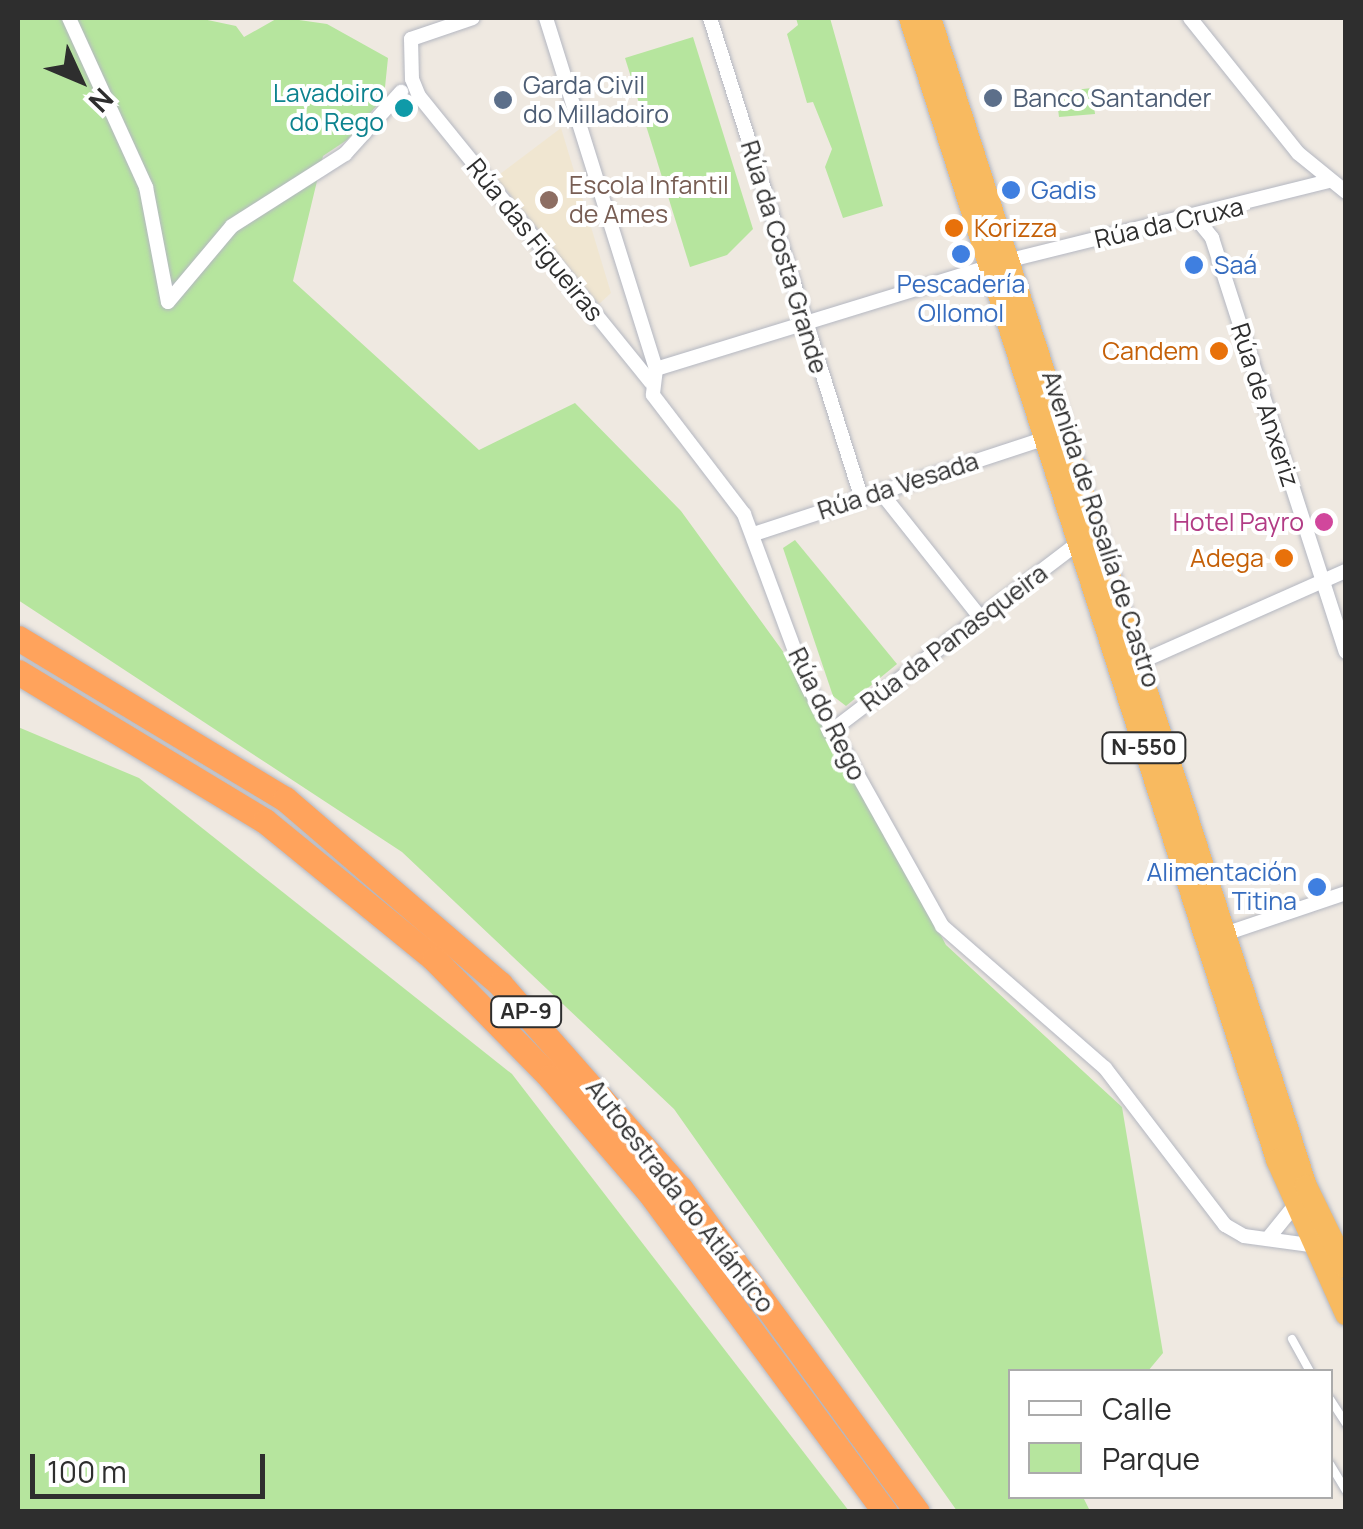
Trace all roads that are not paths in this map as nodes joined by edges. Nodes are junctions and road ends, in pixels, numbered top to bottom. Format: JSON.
{"nodes":[{"id":1,"x":69,"y":18,"type":"edge"},
{"id":2,"x":473,"y":18,"type":"edge"},
{"id":3,"x":546,"y":18,"type":"edge"},
{"id":4,"x":710,"y":18,"type":"edge"},
{"id":5,"x":910,"y":18,"type":"edge"},
{"id":6,"x":930,"y":18,"type":"edge"},
{"id":7,"x":1191,"y":18,"type":"edge"},
{"id":8,"x":411,"y":39,"type":"junction"},
{"id":9,"x":401,"y":92,"type":"junction"},
{"id":10,"x":420,"y":96,"type":"junction"},
{"id":11,"x":1330,"y":181,"type":"junction"},
{"id":12,"x":1346,"y":192,"type":"edge"},
{"id":13,"x":1196,"y":218,"type":"junction"},
{"id":14,"x":996,"y":265,"type":"junction"},
{"id":15,"x":803,"y":322,"type":"junction"},
{"id":16,"x":654,"y":376,"type":"junction"},
{"id":17,"x":1043,"y":439,"type":"junction"},
{"id":18,"x":879,"y":490,"type":"junction"},
{"id":19,"x":861,"y":496,"type":"junction"},
{"id":20,"x":754,"y":534,"type":"junction"},
{"id":21,"x":1077,"y":544,"type":"junction"},
{"id":22,"x":1346,"y":571,"type":"edge"},
{"id":23,"x":1322,"y":582,"type":"junction"},
{"id":24,"x":980,"y":618,"type":"junction"},
{"id":25,"x":18,"y":638,"type":"edge"},
{"id":26,"x":1346,"y":652,"type":"edge"},
{"id":27,"x":1138,"y":663,"type":"junction"},
{"id":28,"x":18,"y":672,"type":"edge"},
{"id":29,"x":830,"y":732,"type":"junction"},
{"id":30,"x":1346,"y":893,"type":"edge"},
{"id":31,"x":1225,"y":934,"type":"junction"},
{"id":32,"x":1306,"y":1226,"type":"junction"},
{"id":33,"x":1270,"y":1236,"type":"junction"},
{"id":34,"x":1346,"y":1268,"type":"edge"},
{"id":35,"x":1346,"y":1314,"type":"edge"},
{"id":36,"x":1292,"y":1340,"type":"dead end"},
{"id":37,"x":1308,"y":1369,"type":"edge"},
{"id":38,"x":1333,"y":1469,"type":"edge"},
{"id":39,"x":1346,"y":1492,"type":"edge"},
{"id":40,"x":885,"y":1512,"type":"edge"},
{"id":41,"x":917,"y":1512,"type":"edge"}],
"edges":[{"from":1,"to":9,"type":"street"},
{"from":2,"to":8,"type":"street"},
{"from":3,"to":16,"type":"street","name":"Rúa do Rego"},
{"from":4,"to":15,"type":"street","name":"Rúa da Costa Grande"},
{"from":5,"to":14,"type":"highway","name":"Avenida de Rosalía de Castro","number":"N-550"},
{"from":6,"to":14,"type":"highway","name":"Avenida de Rosalía de Castro","number":"N-550"},
{"from":7,"to":11,"type":"street"},
{"from":8,"to":9,"type":"street"},
{"from":8,"to":10,"type":"street","name":"Rúa das Figueiras"},
{"from":9,"to":10,"type":"street"},
{"from":10,"to":16,"type":"street","name":"Rúa das Figueiras"},
{"from":11,"to":12,"type":"street"},
{"from":11,"to":13,"type":"street","name":"Rúa da Cruxa"},
{"from":13,"to":14,"type":"street","name":"Rúa da Cruxa"},
{"from":13,"to":23,"type":"street","name":"Rúa de Anxeriz"},
{"from":14,"to":15,"type":"street"},
{"from":14,"to":17,"type":"highway","name":"Avenida de Rosalía de Castro","number":"N-550"},
{"from":14,"to":27,"type":"highway","name":"Avenida de Rosalía de Castro","number":"N-550"},
{"from":15,"to":16,"type":"street"},
{"from":15,"to":19,"type":"street","name":"Rúa da Costa Grande"},
{"from":16,"to":20,"type":"street","name":"Rúa do Rego"},
{"from":17,"to":18,"type":"street","name":"Rúa da Vesada"},
{"from":17,"to":21,"type":"highway","name":"Avenida de Rosalía de Castro","number":"N-550"},
{"from":18,"to":19,"type":"street","name":"Rúa da Vesada"},
{"from":18,"to":24,"type":"street"},
{"from":19,"to":20,"type":"street","name":"Rúa da Vesada"},
{"from":20,"to":29,"type":"street","name":"Rúa do Rego"},
{"from":21,"to":24,"type":"street","name":"Rúa da Panasqueira"},
{"from":21,"to":32,"type":"highway","name":"Avenida de Rosalía de Castro","number":"N-550"},
{"from":22,"to":23,"type":"street"},
{"from":23,"to":26,"type":"street","name":"Rúa de Anxeriz"},
{"from":23,"to":27,"type":"street"},
{"from":24,"to":29,"type":"street","name":"Rúa da Panasqueira"},
{"from":25,"to":41,"type":"highway","name":"Autoestrada do Atlántico","number":"AP-9"},
{"from":27,"to":31,"type":"highway","name":"Avenida de Rosalía de Castro","number":"N-550"},
{"from":28,"to":40,"type":"highway","name":"Autoestrada do Atlántico","number":"AP-9"},
{"from":29,"to":33,"type":"street","name":"Rúa do Rego"},
{"from":30,"to":31,"type":"street"},
{"from":31,"to":32,"type":"highway","name":"Avenida de Rosalía de Castro","number":"N-550"},
{"from":32,"to":33,"type":"street","name":"Rúa do Rego"},
{"from":32,"to":33,"type":"street"},
{"from":32,"to":34,"type":"highway","number":"N-550"},
{"from":32,"to":35,"type":"highway","number":"N-550"},
{"from":36,"to":37,"type":"lane"},
{"from":38,"to":39,"type":"lane"}]}
